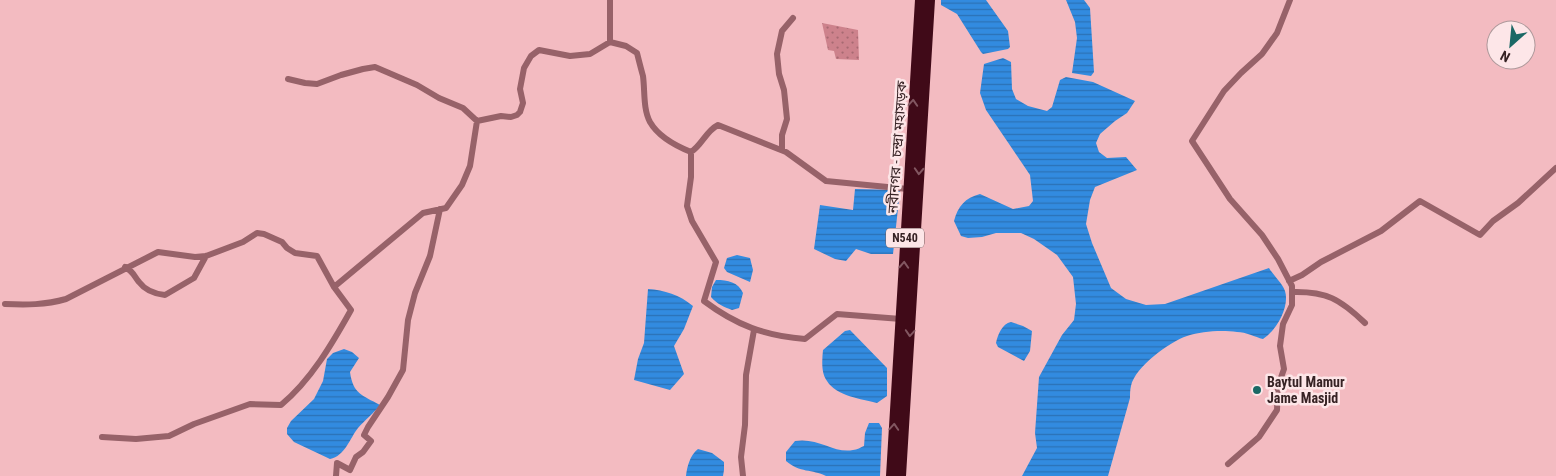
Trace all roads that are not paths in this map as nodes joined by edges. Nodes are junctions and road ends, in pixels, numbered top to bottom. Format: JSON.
{"nodes":[{"id":1,"x":610,"y":0,"type":"edge"},
{"id":2,"x":920,"y":0,"type":"edge"},
{"id":3,"x":930,"y":0,"type":"edge"},
{"id":4,"x":1290,"y":0,"type":"edge"},
{"id":5,"x":793,"y":18,"type":"dead end"},
{"id":6,"x":610,"y":42,"type":"junction"},
{"id":7,"x":288,"y":79,"type":"dead end"},
{"id":8,"x":477,"y":121,"type":"junction"},
{"id":9,"x":782,"y":150,"type":"junction"},
{"id":10,"x":691,"y":152,"type":"junction"},
{"id":11,"x":1556,"y":168,"type":"edge"},
{"id":12,"x":908,"y":189,"type":"junction"},
{"id":13,"x":440,"y":209,"type":"junction"},
{"id":14,"x":206,"y":256,"type":"junction"},
{"id":15,"x":125,"y":268,"type":"junction"},
{"id":16,"x":1289,"y":281,"type":"junction"},
{"id":17,"x":334,"y":287,"type":"junction"},
{"id":18,"x":1292,"y":292,"type":"junction"},
{"id":19,"x":5,"y":304,"type":"dead end"},
{"id":20,"x":901,"y":319,"type":"junction"},
{"id":21,"x":1365,"y":323,"type":"dead end"},
{"id":22,"x":754,"y":330,"type":"junction"},
{"id":23,"x":102,"y":437,"type":"dead end"},
{"id":24,"x":1228,"y":464,"type":"dead end"},
{"id":25,"x":336,"y":476,"type":"edge"},
{"id":26,"x":742,"y":476,"type":"edge"},
{"id":27,"x":891,"y":476,"type":"edge"},
{"id":28,"x":901,"y":476,"type":"edge"}],
"edges":[{"from":1,"to":6,"type":"street"},
{"from":12,"to":2,"type":"highway","name":"নবীনগর - চন্দ্রা মহাসড়ক","number":"N540","one_way":true},
{"from":3,"to":28,"type":"highway","name":"নবীনগর - চন্দ্রা মহাসড়ক","number":"N540","one_way":true},
{"from":4,"to":16,"type":"street"},
{"from":5,"to":9,"type":"street"},
{"from":6,"to":8,"type":"street"},
{"from":6,"to":10,"type":"street"},
{"from":7,"to":8,"type":"street"},
{"from":8,"to":13,"type":"street"},
{"from":9,"to":10,"type":"street"},
{"from":9,"to":12,"type":"street"},
{"from":10,"to":22,"type":"street"},
{"from":11,"to":16,"type":"street"},
{"from":20,"to":12,"type":"highway","name":"নবীনগর - চন্দ্রা মহাসড়ক","number":"N540","one_way":true},
{"from":13,"to":17,"type":"street"},
{"from":13,"to":25,"type":"street"},
{"from":14,"to":15,"type":"street"},
{"from":14,"to":15,"type":"street"},
{"from":14,"to":17,"type":"street"},
{"from":15,"to":19,"type":"street"},
{"from":16,"to":18,"type":"street"},
{"from":17,"to":23,"type":"street"},
{"from":18,"to":21,"type":"street"},
{"from":18,"to":24,"type":"street"},
{"from":20,"to":22,"type":"street"},
{"from":27,"to":20,"type":"highway","name":"নবীনগর - চন্দ্রা মহাসড়ক","number":"N540","one_way":true},
{"from":22,"to":26,"type":"street"}]}
